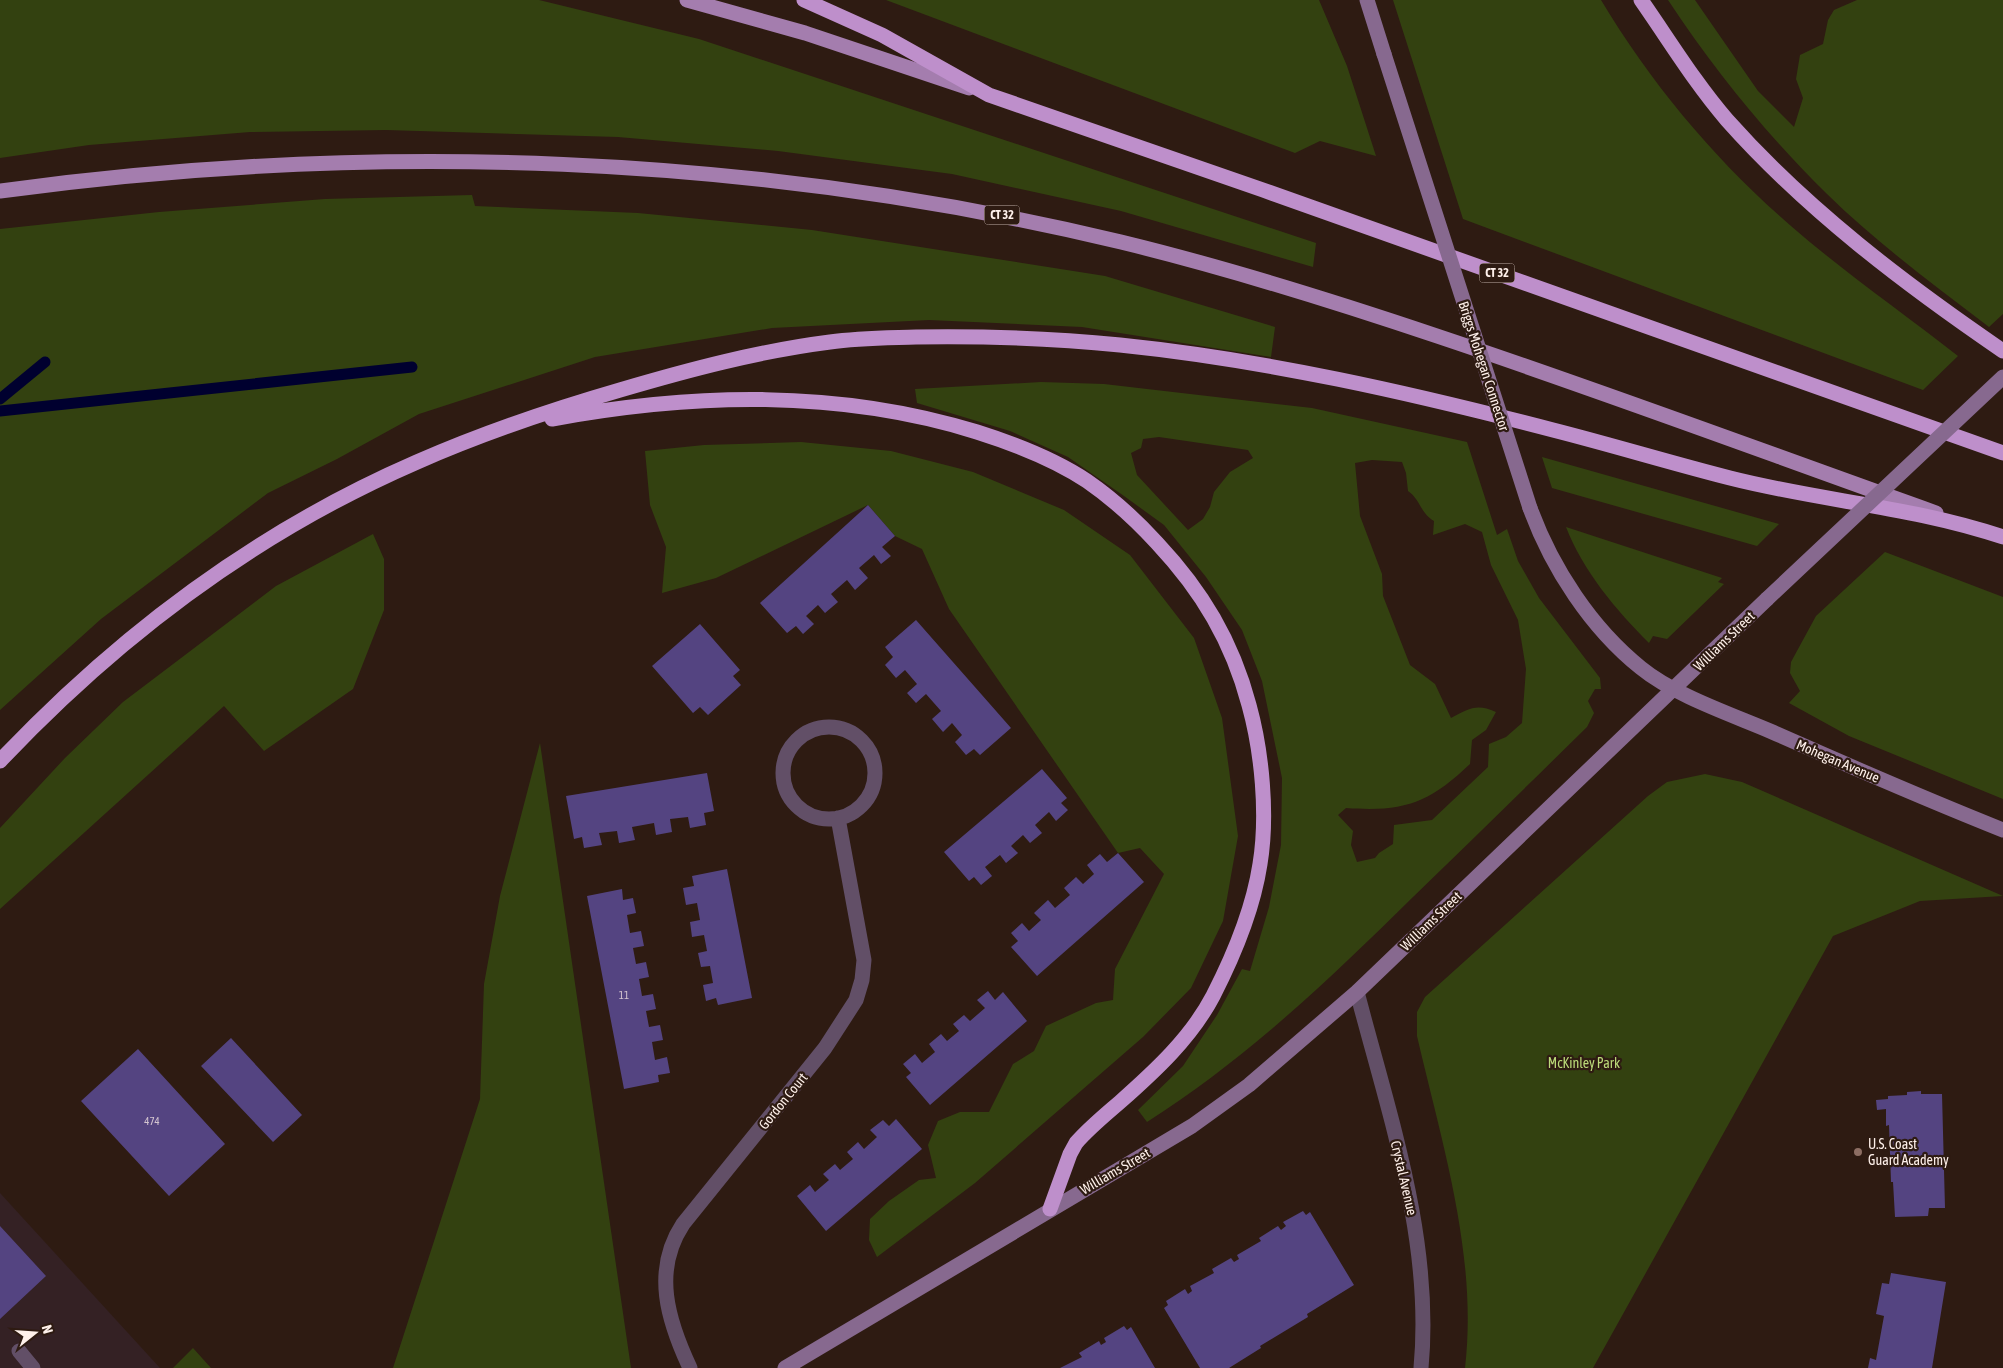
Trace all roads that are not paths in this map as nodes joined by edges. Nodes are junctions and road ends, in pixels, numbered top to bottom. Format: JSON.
{"nodes":[{"id":1,"x":687,"y":0,"type":"edge"},
{"id":2,"x":804,"y":0,"type":"edge"},
{"id":3,"x":1367,"y":0,"type":"edge"},
{"id":4,"x":1641,"y":0,"type":"edge"},
{"id":5,"x":989,"y":95,"type":"junction"},
{"id":6,"x":0,"y":191,"type":"edge"},
{"id":7,"x":2003,"y":352,"type":"edge"},
{"id":8,"x":2003,"y":377,"type":"edge"},
{"id":9,"x":494,"y":430,"type":"junction"},
{"id":10,"x":2003,"y":453,"type":"edge"},
{"id":11,"x":1961,"y":522,"type":"junction"},
{"id":12,"x":2003,"y":537,"type":"edge"},
{"id":13,"x":1674,"y":688,"type":"junction"},
{"id":14,"x":0,"y":761,"type":"edge"},
{"id":15,"x":838,"y":818,"type":"junction"},
{"id":16,"x":2003,"y":830,"type":"edge"},
{"id":17,"x":1358,"y":992,"type":"junction"},
{"id":18,"x":1050,"y":1209,"type":"junction"},
{"id":19,"x":19,"y":1351,"type":"dead end"},
{"id":20,"x":32,"y":1368,"type":"edge"},
{"id":21,"x":690,"y":1368,"type":"edge"},
{"id":22,"x":785,"y":1368,"type":"edge"},
{"id":23,"x":1421,"y":1368,"type":"edge"}],
"edges":[{"from":1,"to":5,"type":"main road","number":"CT 32"},
{"from":2,"to":5,"type":"highway"},
{"from":3,"to":13,"type":"main road","name":"Briggs Mohegan Connector","bridge":true},
{"from":4,"to":7,"type":"highway"},
{"from":5,"to":10,"type":"highway","number":"CT 32"},
{"from":6,"to":11,"type":"main road","number":"CT 32"},
{"from":8,"to":13,"type":"main road","name":"Williams Street","bridge":true},
{"from":9,"to":11,"type":"highway"},
{"from":9,"to":14,"type":"highway"},
{"from":9,"to":18,"type":"highway"},
{"from":11,"to":12,"type":"highway","number":"CT 32"},
{"from":13,"to":16,"type":"main road","name":"Mohegan Avenue"},
{"from":13,"to":17,"type":"main road","name":"Williams Street"},
{"from":15,"to":15,"type":"street"},
{"from":15,"to":21,"type":"street","name":"Gordon Court"},
{"from":17,"to":18,"type":"main road","name":"Williams Street"},
{"from":17,"to":23,"type":"street","name":"Crystal Avenue"},
{"from":18,"to":22,"type":"main road","name":"Williams Street"},
{"from":19,"to":20,"type":"street"}]}
